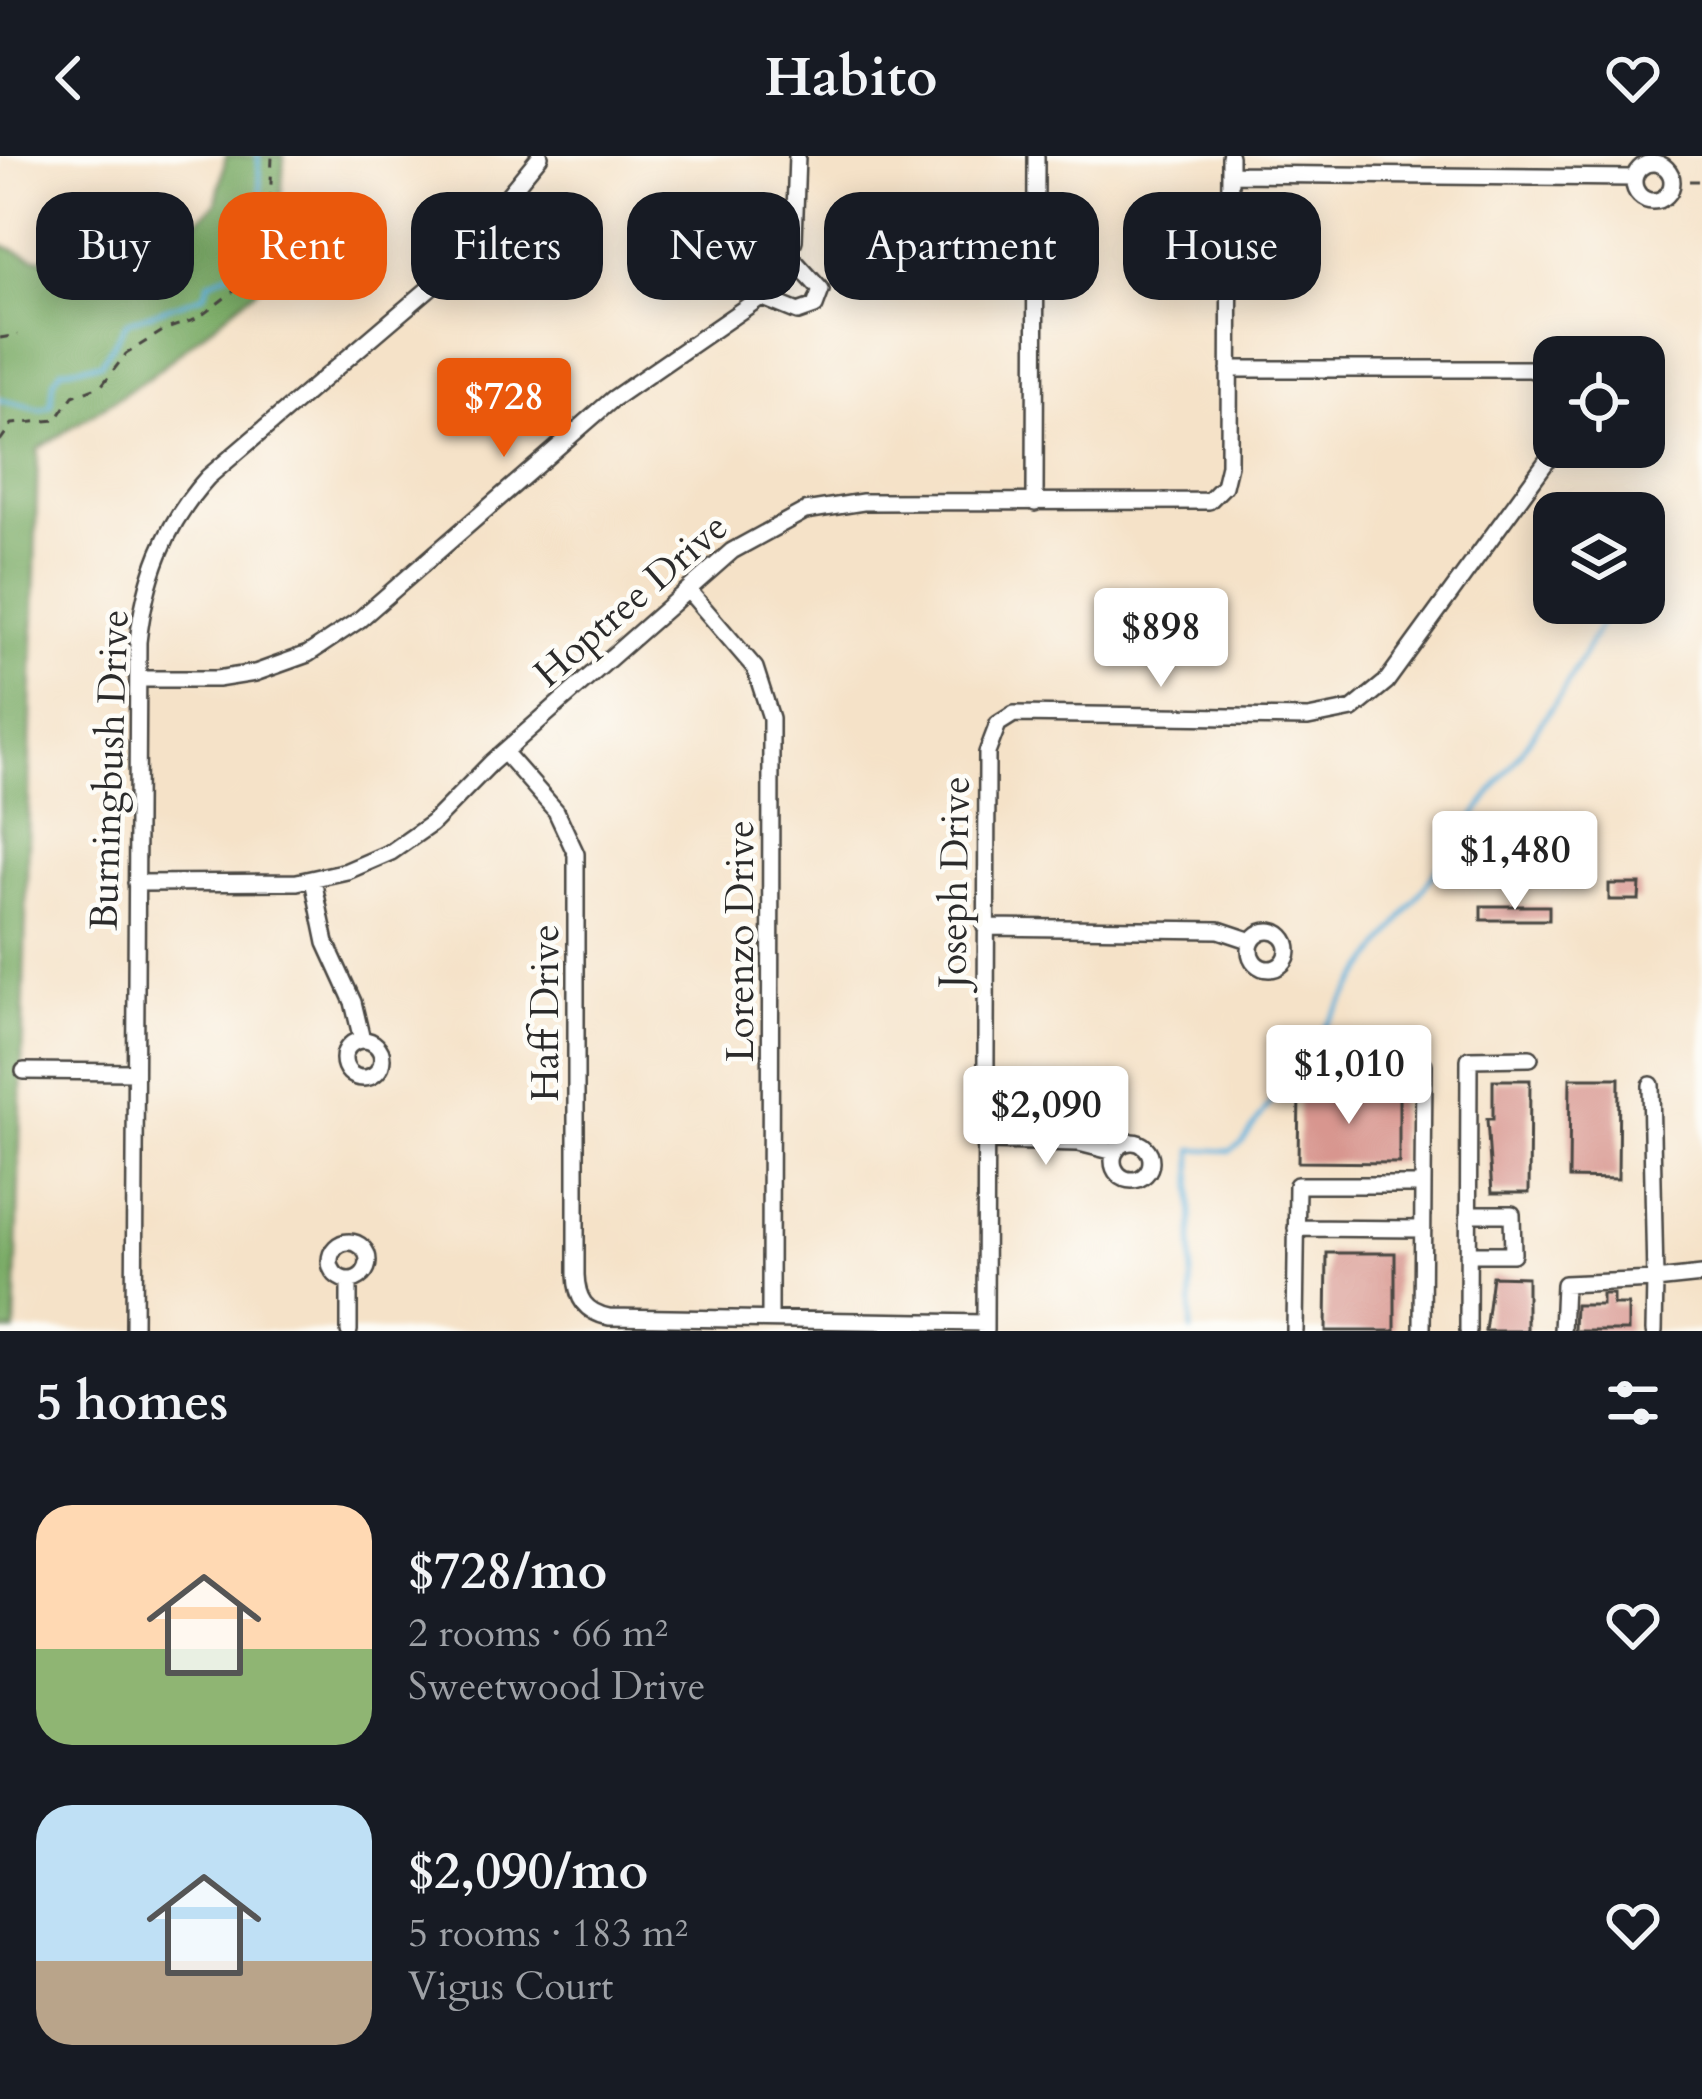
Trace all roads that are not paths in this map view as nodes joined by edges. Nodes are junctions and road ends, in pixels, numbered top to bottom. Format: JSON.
{"nodes":[{"id":1,"x":540,"y":156,"type":"edge"},
{"id":2,"x":797,"y":156,"type":"edge"},
{"id":3,"x":1036,"y":156,"type":"edge"},
{"id":4,"x":1230,"y":156,"type":"edge"},
{"id":5,"x":1230,"y":174,"type":"junction"},
{"id":6,"x":1634,"y":178,"type":"dead end"},
{"id":7,"x":796,"y":192,"type":"edge"},
{"id":8,"x":800,"y":265,"type":"edge"},
{"id":9,"x":756,"y":300,"type":"edge"},
{"id":10,"x":768,"y":300,"type":"edge"},
{"id":11,"x":1229,"y":369,"type":"junction"},
{"id":12,"x":1533,"y":370,"type":"edge"},
{"id":13,"x":1542,"y":468,"type":"edge"},
{"id":14,"x":1035,"y":503,"type":"junction"},
{"id":15,"x":688,"y":590,"type":"junction"},
{"id":16,"x":138,"y":679,"type":"junction"},
{"id":17,"x":504,"y":752,"type":"junction"},
{"id":18,"x":313,"y":880,"type":"junction"},
{"id":19,"x":136,"y":883,"type":"junction"},
{"id":20,"x":986,"y":928,"type":"junction"},
{"id":21,"x":1252,"y":941,"type":"dead end"},
{"id":22,"x":362,"y":1040,"type":"dead end"},
{"id":23,"x":1530,"y":1058,"type":"dead end"},
{"id":24,"x":1345,"y":1063,"type":"dead end"},
{"id":25,"x":24,"y":1072,"type":"dead end"},
{"id":26,"x":135,"y":1072,"type":"junction"},
{"id":27,"x":1651,"y":1085,"type":"dead end"},
{"id":28,"x":986,"y":1142,"type":"junction"},
{"id":29,"x":1115,"y":1152,"type":"dead end"},
{"id":30,"x":1423,"y":1185,"type":"junction"},
{"id":31,"x":1468,"y":1214,"type":"junction"},
{"id":32,"x":1296,"y":1228,"type":"junction"},
{"id":33,"x":1422,"y":1229,"type":"junction"},
{"id":34,"x":1468,"y":1254,"type":"junction"},
{"id":35,"x":1702,"y":1275,"type":"edge"},
{"id":36,"x":1655,"y":1280,"type":"junction"},
{"id":37,"x":349,"y":1281,"type":"dead end"},
{"id":38,"x":770,"y":1320,"type":"junction"},
{"id":39,"x":985,"y":1327,"type":"edge"},
{"id":40,"x":134,"y":1331,"type":"edge"},
{"id":41,"x":349,"y":1331,"type":"edge"},
{"id":42,"x":1294,"y":1331,"type":"edge"},
{"id":43,"x":1422,"y":1331,"type":"edge"},
{"id":44,"x":1468,"y":1331,"type":"edge"},
{"id":45,"x":1562,"y":1331,"type":"edge"},
{"id":46,"x":1654,"y":1331,"type":"edge"}],
"edges":[{"from":1,"to":16,"type":"street","name":"Burningbush Drive"},
{"from":2,"to":7,"type":"street"},
{"from":3,"to":14,"type":"street"},
{"from":4,"to":5,"type":"street"},
{"from":5,"to":6,"type":"street"},
{"from":5,"to":11,"type":"street"},
{"from":8,"to":10,"type":"street"},
{"from":9,"to":16,"type":"street"},
{"from":11,"to":12,"type":"street"},
{"from":11,"to":14,"type":"street","name":"Hoptree Drive"},
{"from":13,"to":20,"type":"street","name":"Joseph Drive"},
{"from":14,"to":15,"type":"street","name":"Hoptree Drive"},
{"from":15,"to":17,"type":"street","name":"Hoptree Drive"},
{"from":15,"to":38,"type":"street","name":"Lorenzo Drive"},
{"from":16,"to":19,"type":"street","name":"Burningbush Drive"},
{"from":17,"to":18,"type":"street","name":"Hoptree Drive"},
{"from":17,"to":38,"type":"street","name":"Haff Drive"},
{"from":18,"to":19,"type":"street","name":"Hoptree Drive"},
{"from":18,"to":22,"type":"street"},
{"from":19,"to":26,"type":"street","name":"Burningbush Drive"},
{"from":20,"to":21,"type":"street"},
{"from":20,"to":28,"type":"street","name":"Joseph Drive"},
{"from":23,"to":31,"type":"street"},
{"from":24,"to":30,"type":"street"},
{"from":25,"to":26,"type":"street"},
{"from":26,"to":40,"type":"street","name":"Burningbush Drive"},
{"from":27,"to":36,"type":"street"},
{"from":28,"to":29,"type":"street"},
{"from":28,"to":39,"type":"street","name":"Joseph Drive"},
{"from":30,"to":32,"type":"street"},
{"from":30,"to":33,"type":"street"},
{"from":31,"to":34,"type":"street"},
{"from":31,"to":34,"type":"street"},
{"from":32,"to":33,"type":"street"},
{"from":32,"to":42,"type":"street"},
{"from":33,"to":43,"type":"street"},
{"from":34,"to":44,"type":"street"},
{"from":35,"to":36,"type":"street"},
{"from":36,"to":45,"type":"street"},
{"from":36,"to":46,"type":"street"},
{"from":37,"to":41,"type":"street"},
{"from":38,"to":39,"type":"street"}]}
